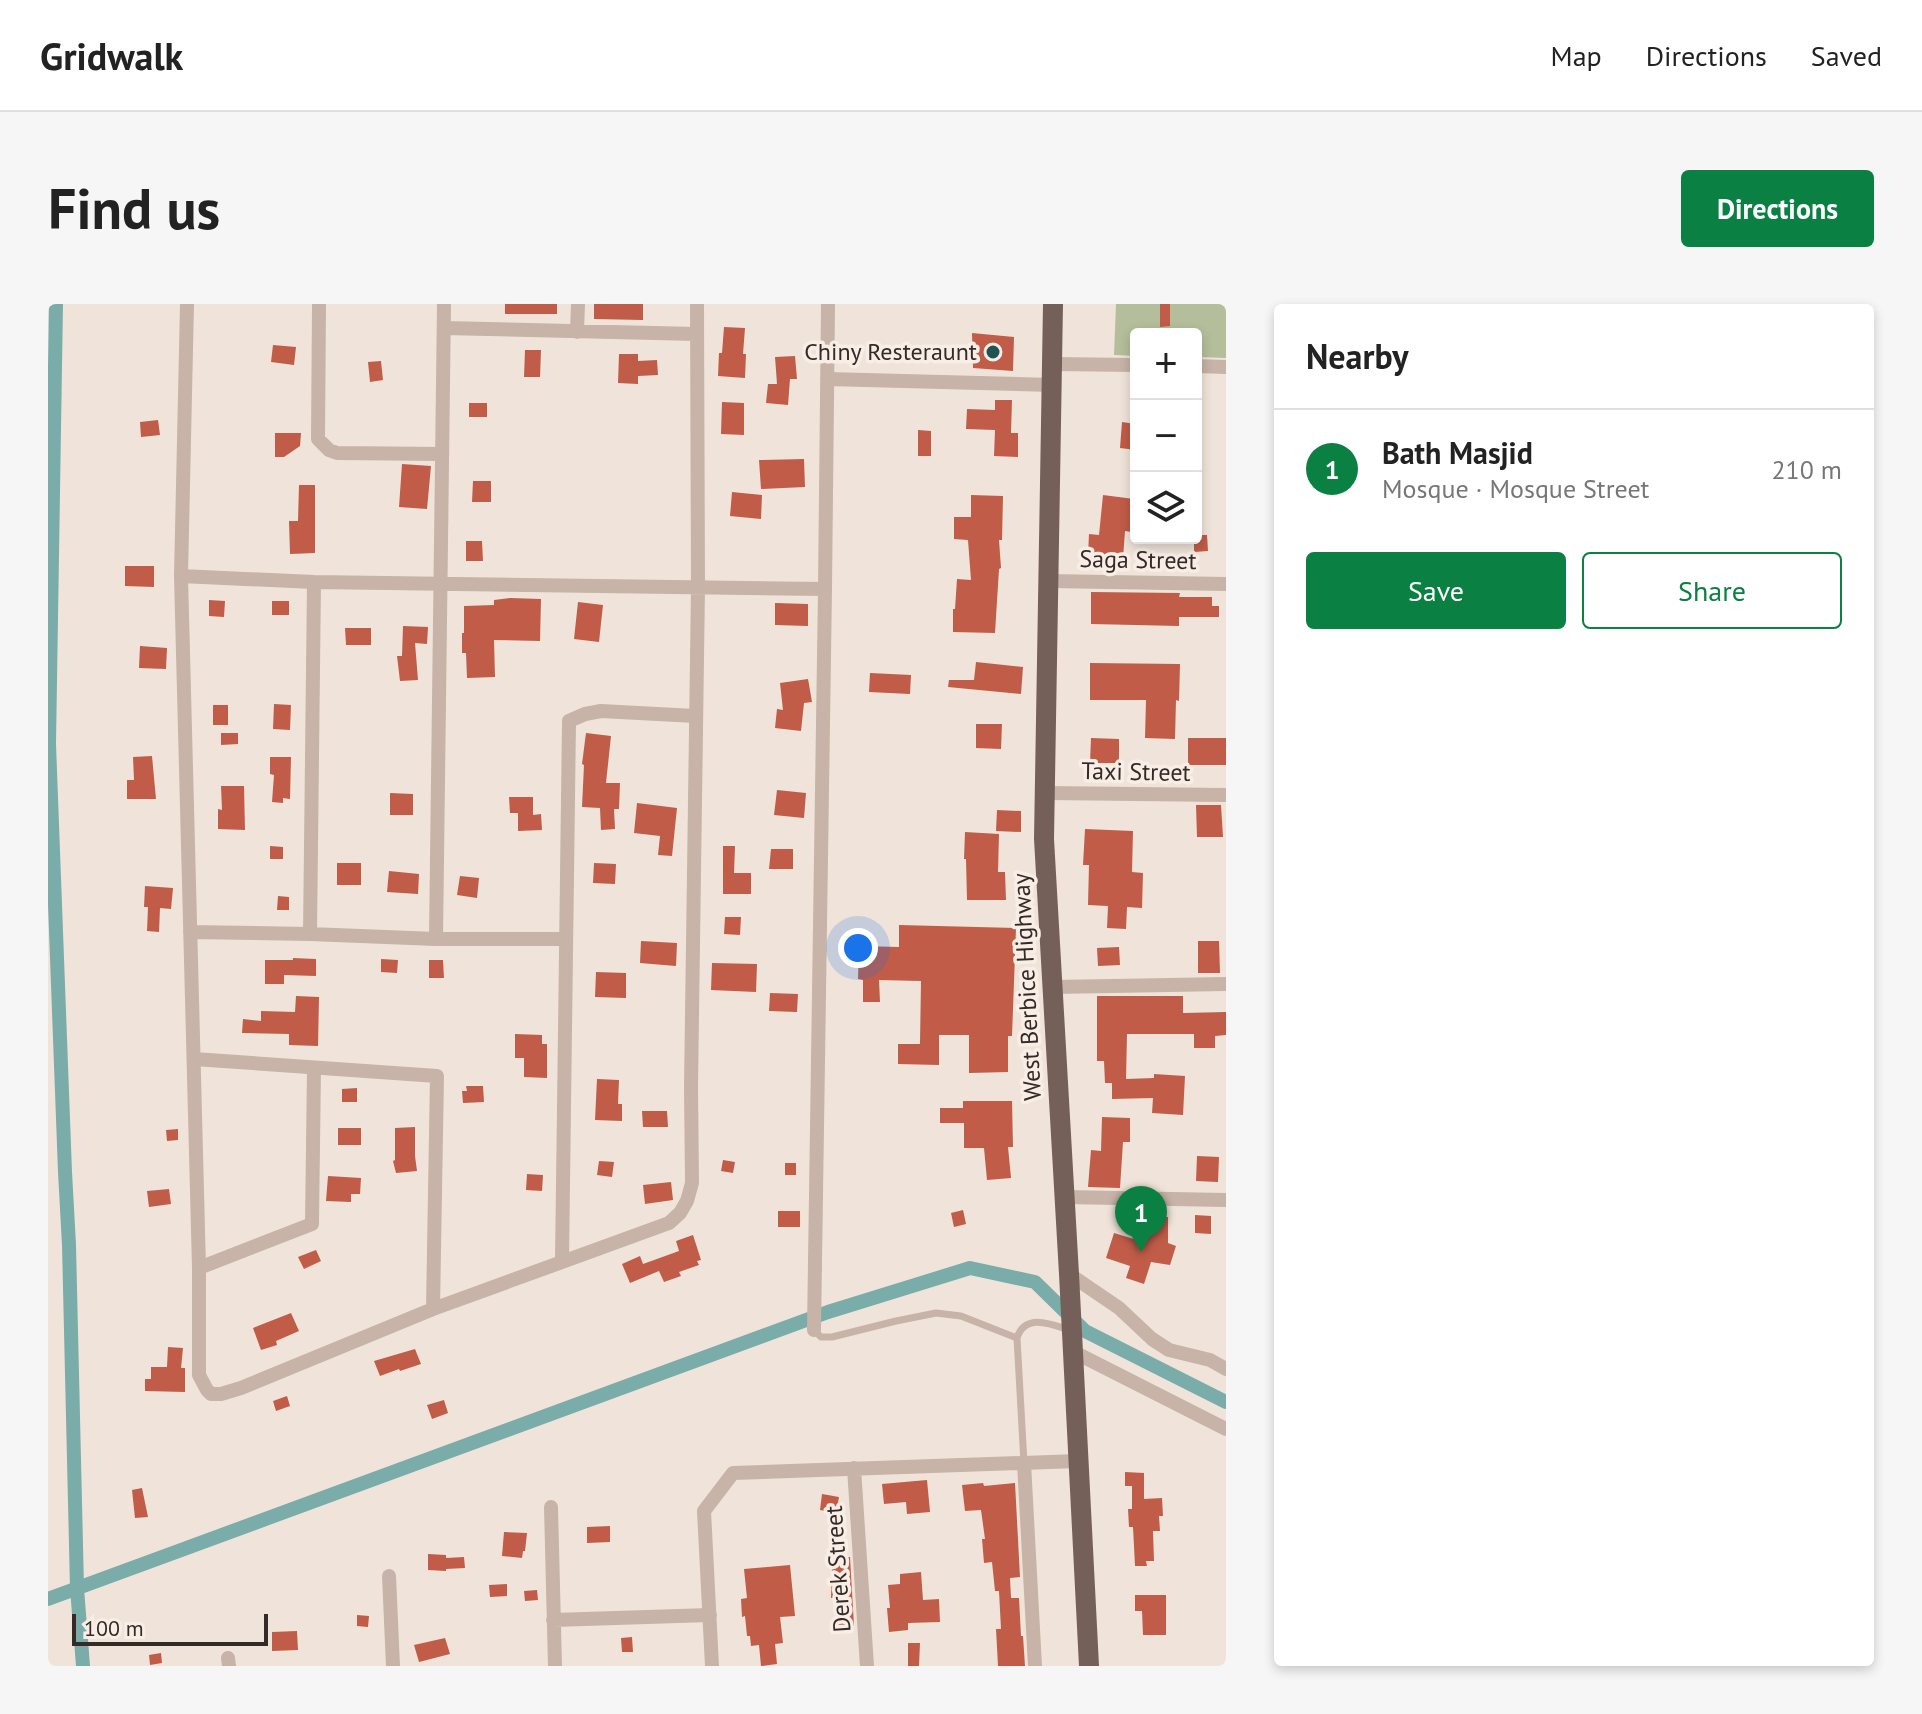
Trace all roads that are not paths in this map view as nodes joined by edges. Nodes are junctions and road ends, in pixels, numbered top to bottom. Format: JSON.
{"nodes":[{"id":1,"x":187,"y":304,"type":"edge"},
{"id":2,"x":319,"y":304,"type":"edge"},
{"id":3,"x":444,"y":304,"type":"edge"},
{"id":4,"x":578,"y":304,"type":"edge"},
{"id":5,"x":697,"y":304,"type":"edge"},
{"id":6,"x":828,"y":304,"type":"edge"},
{"id":7,"x":1053,"y":304,"type":"edge"},
{"id":8,"x":444,"y":328,"type":"junction"},
{"id":9,"x":577,"y":332,"type":"junction"},
{"id":10,"x":696,"y":334,"type":"junction"},
{"id":11,"x":1130,"y":366,"type":"edge"},
{"id":12,"x":1202,"y":366,"type":"edge"},
{"id":13,"x":1226,"y":367,"type":"edge"},
{"id":14,"x":1052,"y":374,"type":"junction"},
{"id":15,"x":827,"y":379,"type":"junction"},
{"id":16,"x":442,"y":454,"type":"junction"},
{"id":17,"x":181,"y":576,"type":"junction"},
{"id":18,"x":1049,"y":581,"type":"junction"},
{"id":19,"x":314,"y":582,"type":"junction"},
{"id":20,"x":440,"y":584,"type":"junction"},
{"id":21,"x":1226,"y":584,"type":"edge"},
{"id":22,"x":698,"y":587,"type":"junction"},
{"id":23,"x":825,"y":589,"type":"junction"},
{"id":24,"x":695,"y":716,"type":"junction"},
{"id":25,"x":1045,"y":793,"type":"junction"},
{"id":26,"x":1226,"y":795,"type":"edge"},
{"id":27,"x":190,"y":932,"type":"junction"},
{"id":28,"x":310,"y":934,"type":"junction"},
{"id":29,"x":436,"y":939,"type":"junction"},
{"id":30,"x":566,"y":939,"type":"junction"},
{"id":31,"x":1226,"y":984,"type":"edge"},
{"id":32,"x":1054,"y":987,"type":"junction"},
{"id":33,"x":194,"y":1059,"type":"junction"},
{"id":34,"x":314,"y":1068,"type":"junction"},
{"id":35,"x":1064,"y":1197,"type":"junction"},
{"id":36,"x":1226,"y":1200,"type":"edge"},
{"id":37,"x":562,"y":1262,"type":"junction"},
{"id":38,"x":199,"y":1268,"type":"junction"},
{"id":39,"x":1069,"y":1274,"type":"junction"},
{"id":40,"x":433,"y":1309,"type":"junction"},
{"id":41,"x":814,"y":1330,"type":"joint"},
{"id":42,"x":1072,"y":1335,"type":"junction"},
{"id":43,"x":1017,"y":1338,"type":"junction"},
{"id":44,"x":1226,"y":1369,"type":"edge"},
{"id":45,"x":1226,"y":1429,"type":"edge"},
{"id":46,"x":1078,"y":1461,"type":"junction"},
{"id":47,"x":1024,"y":1463,"type":"junction"},
{"id":48,"x":854,"y":1468,"type":"junction"},
{"id":49,"x":551,"y":1507,"type":"dead end"},
{"id":50,"x":389,"y":1576,"type":"dead end"},
{"id":51,"x":710,"y":1615,"type":"junction"},
{"id":52,"x":553,"y":1620,"type":"junction"},
{"id":53,"x":393,"y":1666,"type":"edge"},
{"id":54,"x":555,"y":1666,"type":"edge"},
{"id":55,"x":712,"y":1666,"type":"edge"},
{"id":56,"x":867,"y":1666,"type":"edge"},
{"id":57,"x":1035,"y":1666,"type":"edge"},
{"id":58,"x":1089,"y":1666,"type":"edge"}],
"edges":[{"from":1,"to":17,"type":"street"},
{"from":2,"to":16,"type":"street"},
{"from":3,"to":8,"type":"street"},
{"from":4,"to":9,"type":"street"},
{"from":5,"to":10,"type":"street"},
{"from":6,"to":15,"type":"street"},
{"from":7,"to":14,"type":"main road","name":"West Berbice Highway"},
{"from":8,"to":9,"type":"street"},
{"from":8,"to":16,"type":"street"},
{"from":9,"to":10,"type":"street"},
{"from":10,"to":22,"type":"street"},
{"from":11,"to":14,"type":"street"},
{"from":12,"to":13,"type":"street"},
{"from":14,"to":15,"type":"street"},
{"from":14,"to":18,"type":"main road","name":"West Berbice Highway"},
{"from":15,"to":23,"type":"street"},
{"from":16,"to":20,"type":"street"},
{"from":17,"to":19,"type":"street"},
{"from":17,"to":27,"type":"street"},
{"from":18,"to":21,"type":"street","name":"Saga Street"},
{"from":18,"to":25,"type":"main road","name":"West Berbice Highway"},
{"from":19,"to":20,"type":"street"},
{"from":19,"to":28,"type":"street"},
{"from":20,"to":22,"type":"street"},
{"from":20,"to":29,"type":"street"},
{"from":22,"to":23,"type":"street"},
{"from":22,"to":24,"type":"street"},
{"from":23,"to":41,"type":"street"},
{"from":24,"to":30,"type":"street"},
{"from":24,"to":37,"type":"street"},
{"from":25,"to":26,"type":"street","name":"Taxi Street"},
{"from":25,"to":32,"type":"main road","name":"West Berbice Highway"},
{"from":27,"to":28,"type":"street"},
{"from":27,"to":33,"type":"street"},
{"from":28,"to":29,"type":"street"},
{"from":29,"to":30,"type":"street"},
{"from":30,"to":37,"type":"street"},
{"from":31,"to":32,"type":"street"},
{"from":32,"to":35,"type":"main road","name":"West Berbice Highway"},
{"from":33,"to":34,"type":"street"},
{"from":33,"to":38,"type":"street"},
{"from":34,"to":38,"type":"street"},
{"from":34,"to":40,"type":"street"},
{"from":35,"to":36,"type":"street"},
{"from":35,"to":39,"type":"main road","name":"West Berbice Highway"},
{"from":37,"to":40,"type":"street"},
{"from":38,"to":40,"type":"street"},
{"from":39,"to":42,"type":"main road","name":"West Berbice Highway"},
{"from":39,"to":44,"type":"street"},
{"from":41,"to":43,"type":"lane"},
{"from":42,"to":43,"type":"lane"},
{"from":42,"to":45,"type":"street"},
{"from":42,"to":46,"type":"main road","name":"West Berbice Highway"},
{"from":43,"to":47,"type":"lane"},
{"from":46,"to":47,"type":"street"},
{"from":46,"to":58,"type":"main road","name":"West Berbice Highway"},
{"from":47,"to":48,"type":"street"},
{"from":47,"to":57,"type":"street"},
{"from":48,"to":51,"type":"street"},
{"from":48,"to":56,"type":"street","name":"Derek Street"},
{"from":49,"to":52,"type":"street"},
{"from":50,"to":53,"type":"street"},
{"from":51,"to":52,"type":"street"},
{"from":51,"to":55,"type":"street"},
{"from":52,"to":54,"type":"street"}]}
